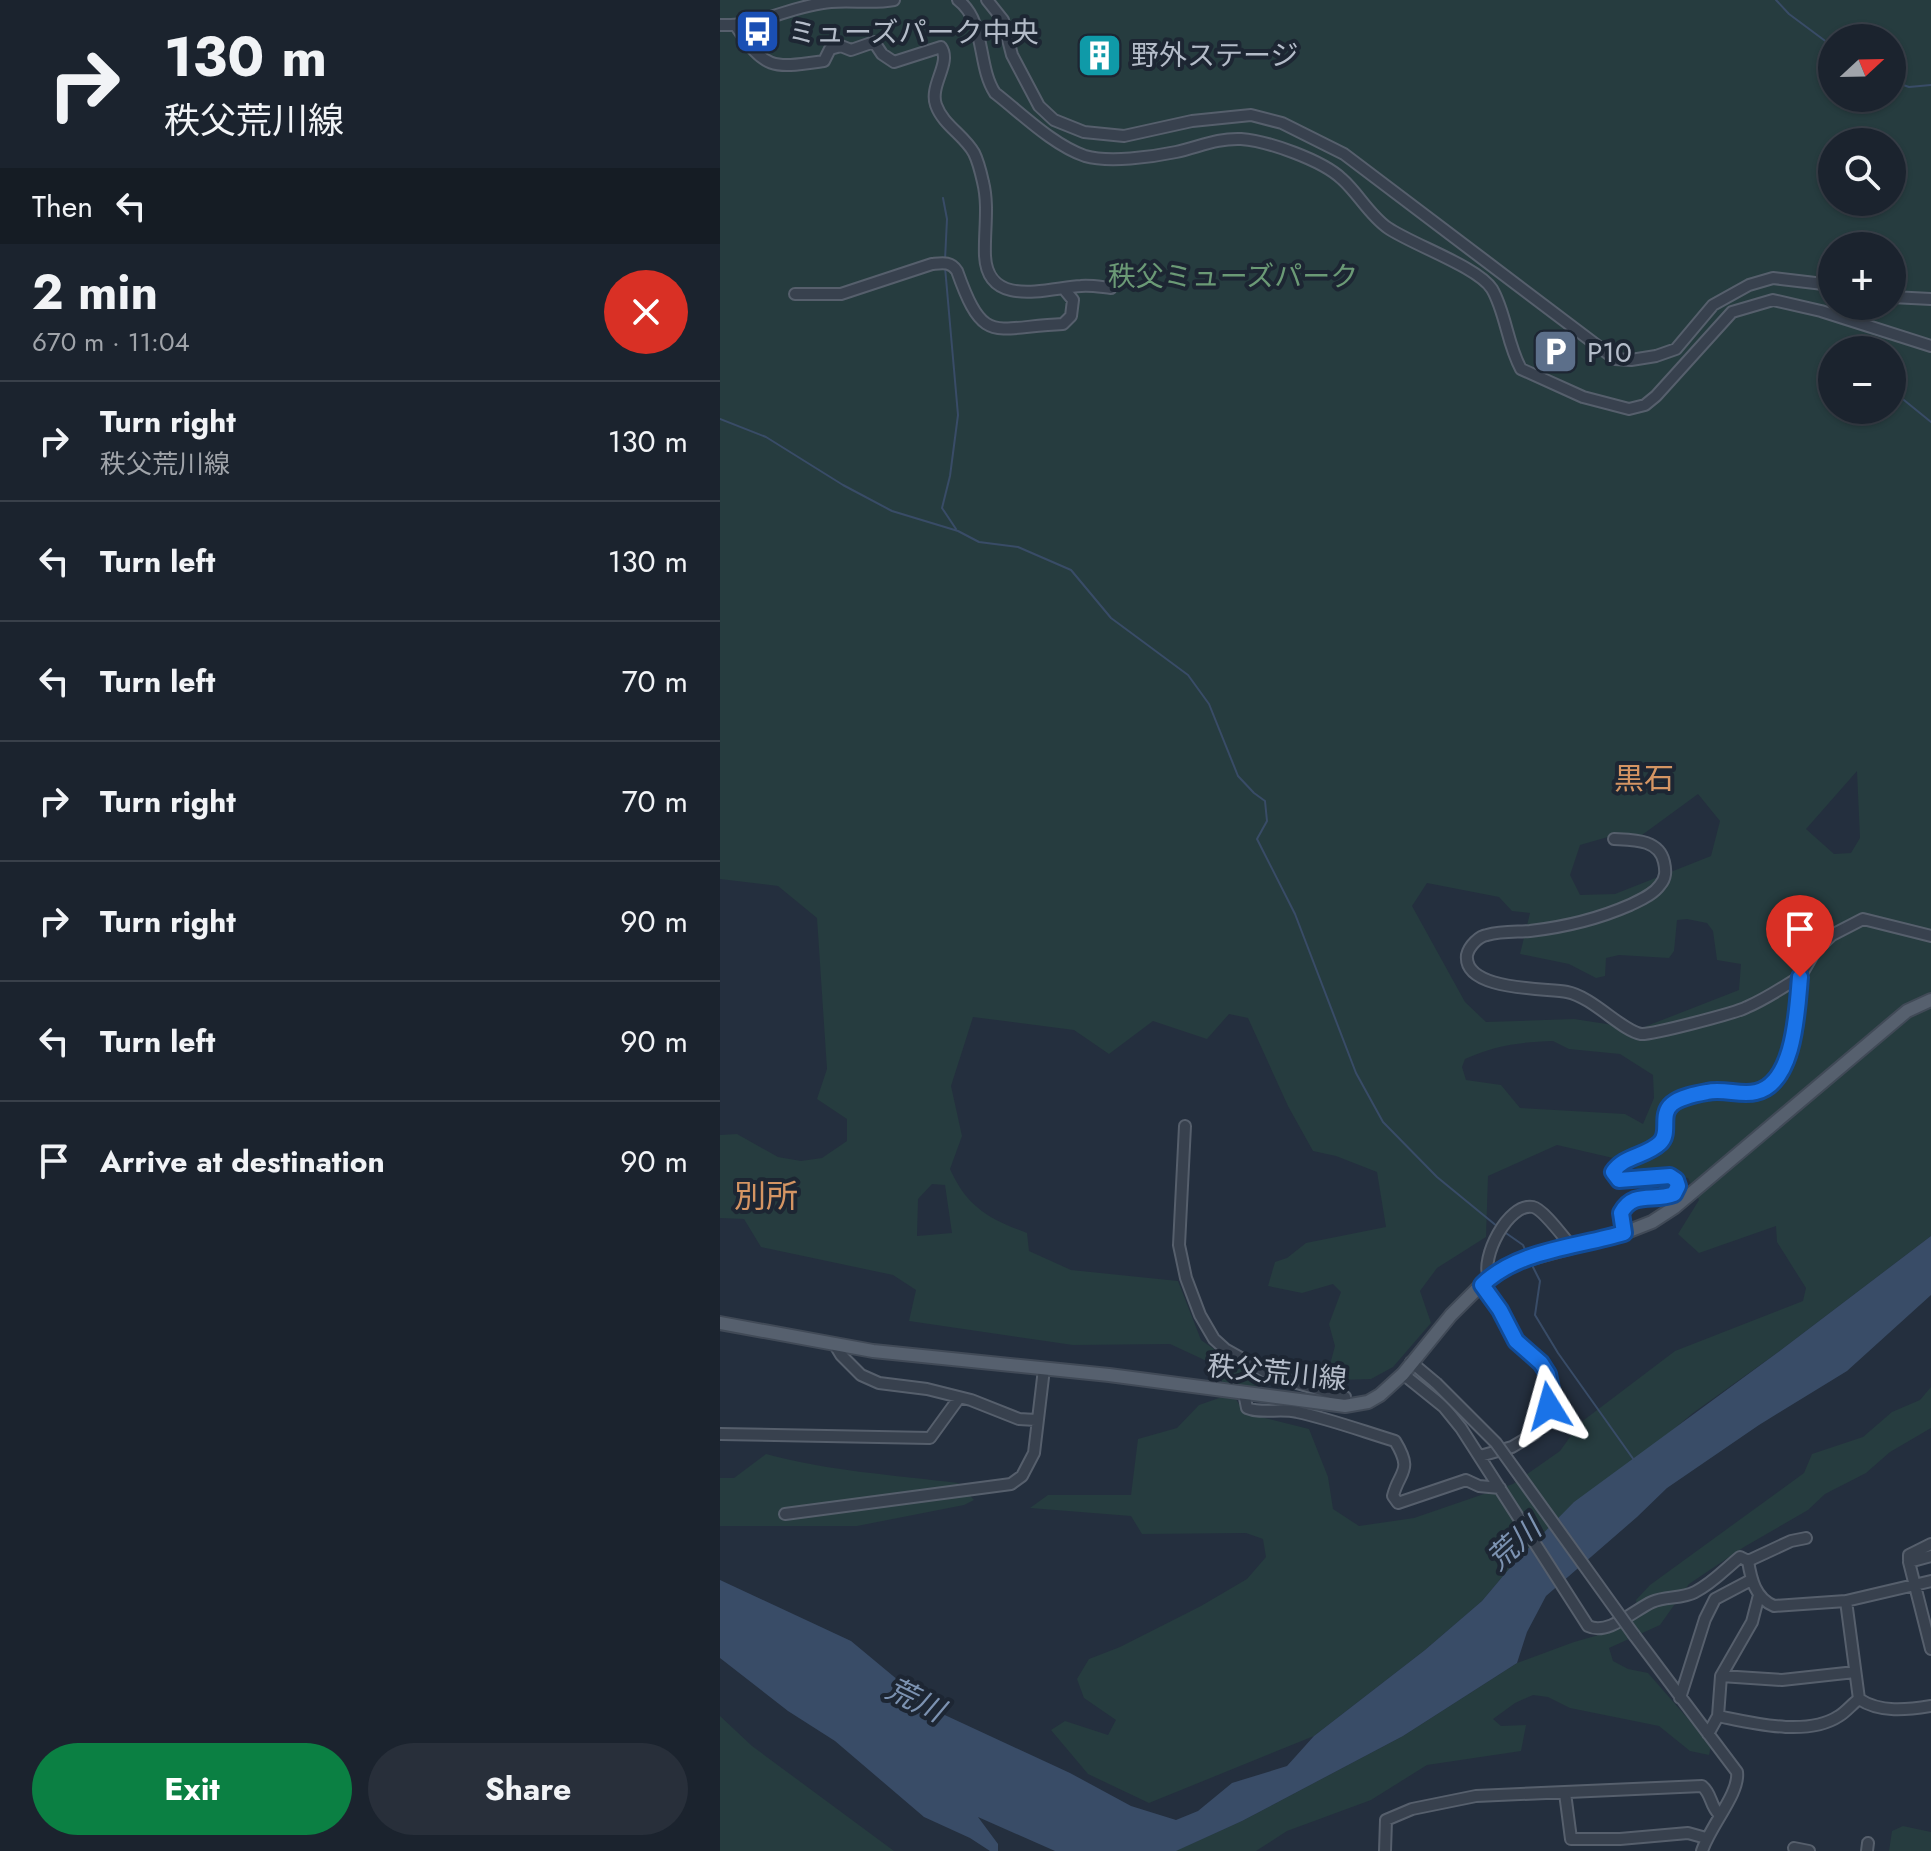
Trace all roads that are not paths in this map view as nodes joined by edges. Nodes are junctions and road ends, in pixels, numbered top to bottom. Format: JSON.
{"nodes":[{"id":1,"x":894,"y":0,"type":"edge"},
{"id":2,"x":958,"y":0,"type":"edge"},
{"id":3,"x":987,"y":0,"type":"edge"},
{"id":4,"x":720,"y":25,"type":"edge"},
{"id":5,"x":736,"y":26,"type":"junction"},
{"id":6,"x":1818,"y":283,"type":"edge"},
{"id":7,"x":1111,"y":288,"type":"dead end"},
{"id":8,"x":1064,"y":289,"type":"junction"},
{"id":9,"x":795,"y":294,"type":"dead end"},
{"id":10,"x":1906,"y":298,"type":"edge"},
{"id":11,"x":1931,"y":299,"type":"edge"},
{"id":12,"x":1931,"y":346,"type":"edge"},
{"id":13,"x":1614,"y":839,"type":"dead end"},
{"id":14,"x":1931,"y":936,"type":"edge"},
{"id":15,"x":1800,"y":977,"type":"junction"},
{"id":16,"x":1931,"y":1000,"type":"edge"},
{"id":17,"x":1185,"y":1126,"type":"dead end"},
{"id":18,"x":1624,"y":1233,"type":"junction"},
{"id":19,"x":1572,"y":1247,"type":"junction"},
{"id":20,"x":1486,"y":1281,"type":"junction"},
{"id":21,"x":720,"y":1323,"type":"edge"},
{"id":22,"x":835,"y":1345,"type":"junction"},
{"id":23,"x":1411,"y":1362,"type":"junction"},
{"id":24,"x":1044,"y":1369,"type":"junction"},
{"id":25,"x":1403,"y":1374,"type":"junction"},
{"id":26,"x":1244,"y":1393,"type":"junction"},
{"id":27,"x":959,"y":1398,"type":"junction"},
{"id":28,"x":1345,"y":1406,"type":"junction"},
{"id":29,"x":1036,"y":1420,"type":"junction"},
{"id":30,"x":720,"y":1434,"type":"edge"},
{"id":31,"x":1480,"y":1456,"type":"junction"},
{"id":32,"x":1500,"y":1488,"type":"junction"},
{"id":33,"x":785,"y":1514,"type":"dead end"},
{"id":34,"x":1806,"y":1538,"type":"dead end"},
{"id":35,"x":1931,"y":1544,"type":"edge"},
{"id":36,"x":1931,"y":1556,"type":"edge"},
{"id":37,"x":1748,"y":1561,"type":"junction"},
{"id":38,"x":1909,"y":1562,"type":"junction"},
{"id":39,"x":1751,"y":1580,"type":"junction"},
{"id":40,"x":1931,"y":1581,"type":"edge"},
{"id":41,"x":1915,"y":1586,"type":"junction"},
{"id":42,"x":1759,"y":1595,"type":"junction"},
{"id":43,"x":1846,"y":1601,"type":"junction"},
{"id":44,"x":1931,"y":1649,"type":"edge"},
{"id":45,"x":1855,"y":1672,"type":"junction"},
{"id":46,"x":1721,"y":1676,"type":"junction"},
{"id":47,"x":1680,"y":1698,"type":"junction"},
{"id":48,"x":1859,"y":1699,"type":"junction"},
{"id":49,"x":1931,"y":1706,"type":"edge"},
{"id":50,"x":1718,"y":1716,"type":"junction"},
{"id":51,"x":1708,"y":1734,"type":"junction"},
{"id":52,"x":1565,"y":1793,"type":"junction"},
{"id":53,"x":1719,"y":1814,"type":"junction"},
{"id":54,"x":1706,"y":1838,"type":"junction"},
{"id":55,"x":1794,"y":1848,"type":"dead end"},
{"id":56,"x":1385,"y":1851,"type":"edge"},
{"id":57,"x":1702,"y":1851,"type":"edge"},
{"id":58,"x":1809,"y":1851,"type":"edge"}],
"edges":[{"from":1,"to":5,"type":"street"},
{"from":2,"to":12,"type":"street"},
{"from":3,"to":6,"type":"street"},
{"from":4,"to":5,"type":"street"},
{"from":5,"to":8,"type":"street"},
{"from":7,"to":8,"type":"street"},
{"from":8,"to":9,"type":"street"},
{"from":10,"to":11,"type":"street"},
{"from":13,"to":15,"type":"street"},
{"from":14,"to":15,"type":"street"},
{"from":15,"to":18,"type":"street"},
{"from":16,"to":18,"type":"main road","name":"秩父荒川線"},
{"from":17,"to":28,"type":"street"},
{"from":18,"to":19,"type":"main road","name":"秩父荒川線"},
{"from":19,"to":20,"type":"main road","name":"秩父荒川線"},
{"from":19,"to":20,"type":"street"},
{"from":20,"to":23,"type":"main road","name":"秩父荒川線"},
{"from":20,"to":31,"type":"street"},
{"from":21,"to":22,"type":"main road","name":"秩父荒川線"},
{"from":22,"to":24,"type":"main road","name":"秩父荒川線"},
{"from":22,"to":27,"type":"street"},
{"from":23,"to":25,"type":"main road","name":"秩父荒川線"},
{"from":23,"to":47,"type":"street","bridge":true},
{"from":24,"to":26,"type":"main road","name":"秩父荒川線"},
{"from":24,"to":29,"type":"street"},
{"from":25,"to":28,"type":"main road","name":"秩父荒川線"},
{"from":25,"to":31,"type":"street"},
{"from":26,"to":28,"type":"main road","name":"秩父荒川線"},
{"from":26,"to":32,"type":"street"},
{"from":27,"to":29,"type":"street"},
{"from":27,"to":30,"type":"street"},
{"from":29,"to":33,"type":"street"},
{"from":31,"to":32,"type":"street"},
{"from":32,"to":37,"type":"street"},
{"from":34,"to":37,"type":"street"},
{"from":35,"to":38,"type":"street"},
{"from":36,"to":38,"type":"street"},
{"from":37,"to":39,"type":"street"},
{"from":38,"to":41,"type":"street"},
{"from":39,"to":42,"type":"street"},
{"from":39,"to":47,"type":"street"},
{"from":40,"to":41,"type":"street"},
{"from":41,"to":43,"type":"street"},
{"from":41,"to":44,"type":"street"},
{"from":42,"to":43,"type":"street"},
{"from":42,"to":46,"type":"street"},
{"from":43,"to":45,"type":"street"},
{"from":45,"to":46,"type":"street"},
{"from":45,"to":48,"type":"street"},
{"from":46,"to":50,"type":"street"},
{"from":47,"to":51,"type":"street"},
{"from":48,"to":49,"type":"street"},
{"from":48,"to":50,"type":"street"},
{"from":50,"to":51,"type":"street"},
{"from":51,"to":53,"type":"street"},
{"from":52,"to":53,"type":"street"},
{"from":52,"to":54,"type":"street"},
{"from":52,"to":56,"type":"street"},
{"from":53,"to":54,"type":"street"},
{"from":54,"to":57,"type":"street"},
{"from":55,"to":58,"type":"street"}]}
